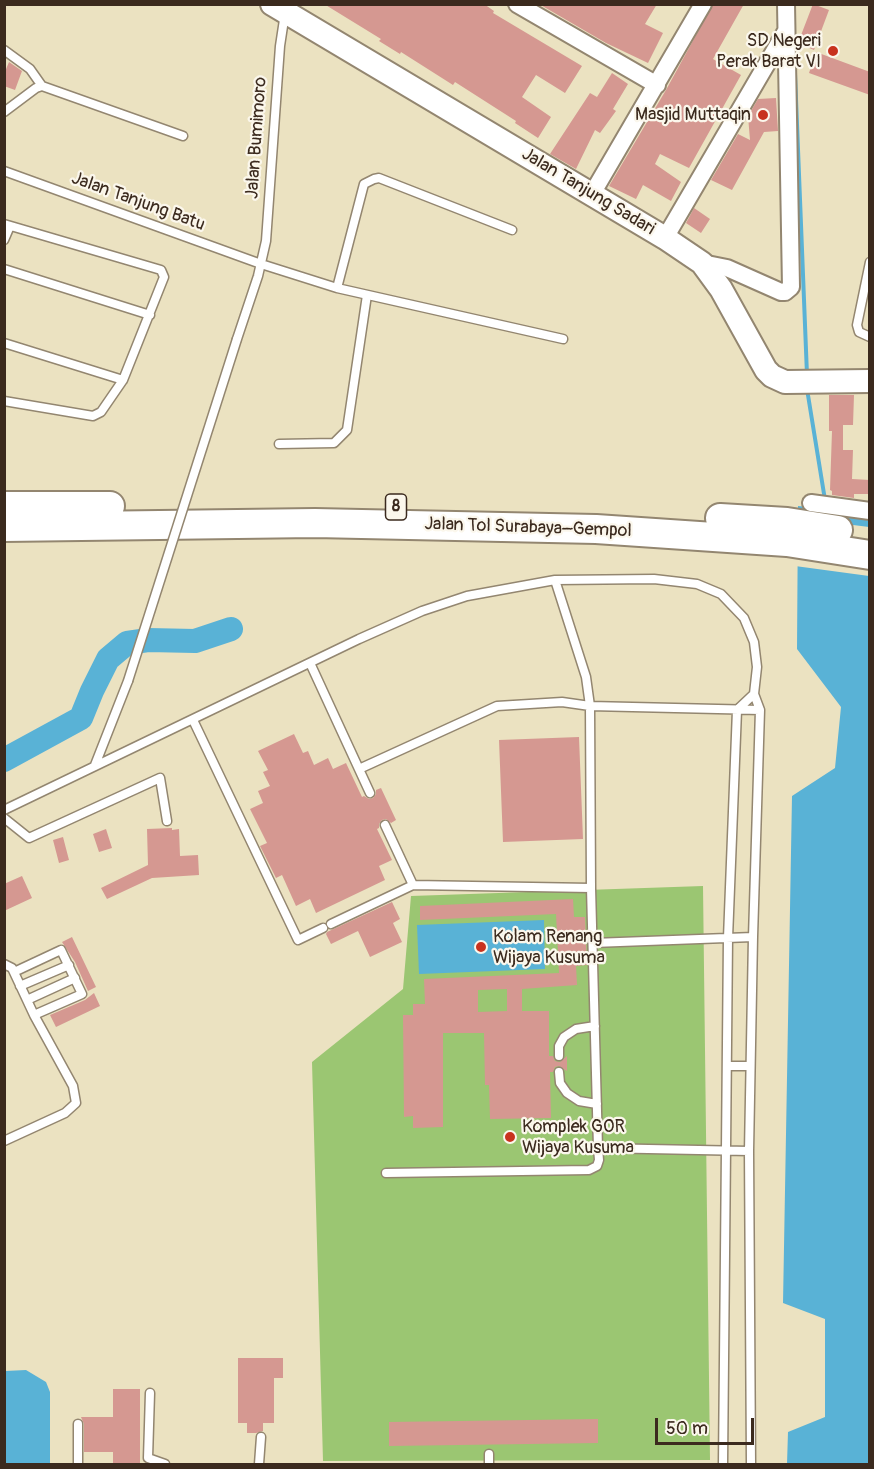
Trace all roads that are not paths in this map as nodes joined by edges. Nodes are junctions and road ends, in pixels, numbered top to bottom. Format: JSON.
{"nodes":[{"id":1,"x":517,"y":4,"type":"edge"},
{"id":2,"x":786,"y":4,"type":"edge"},
{"id":3,"x":702,"y":5,"type":"edge"},
{"id":4,"x":276,"y":7,"type":"edge"},
{"id":5,"x":787,"y":30,"type":"junction"},
{"id":6,"x":4,"y":50,"type":"edge"},
{"id":7,"x":657,"y":86,"type":"junction"},
{"id":8,"x":42,"y":87,"type":"junction"},
{"id":9,"x":4,"y":112,"type":"edge"},
{"id":10,"x":183,"y":136,"type":"dead end"},
{"id":11,"x":4,"y":171,"type":"edge"},
{"id":12,"x":592,"y":194,"type":"junction"},
{"id":13,"x":7,"y":225,"type":"edge"},
{"id":14,"x":512,"y":230,"type":"dead end"},
{"id":15,"x":665,"y":238,"type":"junction"},
{"id":16,"x":4,"y":240,"type":"edge"},
{"id":17,"x":870,"y":262,"type":"edge"},
{"id":18,"x":702,"y":263,"type":"junction"},
{"id":19,"x":261,"y":264,"type":"junction"},
{"id":20,"x":4,"y":269,"type":"edge"},
{"id":21,"x":337,"y":288,"type":"junction"},
{"id":22,"x":367,"y":295,"type":"junction"},
{"id":23,"x":150,"y":315,"type":"junction"},
{"id":24,"x":870,"y":337,"type":"edge"},
{"id":25,"x":562,"y":339,"type":"dead end"},
{"id":26,"x":4,"y":343,"type":"edge"},
{"id":27,"x":123,"y":380,"type":"junction"},
{"id":28,"x":870,"y":381,"type":"edge"},
{"id":29,"x":4,"y":401,"type":"edge"},
{"id":30,"x":279,"y":444,"type":"dead end"},
{"id":31,"x":819,"y":504,"type":"dead end"},
{"id":32,"x":4,"y":506,"type":"edge"},
{"id":33,"x":870,"y":511,"type":"edge"},
{"id":34,"x":4,"y":527,"type":"edge"},
{"id":35,"x":787,"y":532,"type":"junction"},
{"id":36,"x":870,"y":535,"type":"edge"},
{"id":37,"x":870,"y":555,"type":"edge"},
{"id":38,"x":555,"y":580,"type":"junction"},
{"id":39,"x":310,"y":663,"type":"junction"},
{"id":40,"x":754,"y":694,"type":"junction"},
{"id":41,"x":590,"y":706,"type":"junction"},
{"id":42,"x":737,"y":710,"type":"junction"},
{"id":43,"x":760,"y":710,"type":"junction"},
{"id":44,"x":193,"y":720,"type":"junction"},
{"id":45,"x":95,"y":765,"type":"junction"},
{"id":46,"x":359,"y":769,"type":"junction"},
{"id":47,"x":370,"y":793,"type":"dead end"},
{"id":48,"x":4,"y":810,"type":"edge"},
{"id":49,"x":4,"y":819,"type":"edge"},
{"id":50,"x":167,"y":821,"type":"dead end"},
{"id":51,"x":385,"y":825,"type":"dead end"},
{"id":52,"x":413,"y":885,"type":"junction"},
{"id":53,"x":591,"y":888,"type":"junction"},
{"id":54,"x":753,"y":937,"type":"junction"},
{"id":55,"x":728,"y":938,"type":"junction"},
{"id":56,"x":593,"y":943,"type":"junction"},
{"id":57,"x":4,"y":964,"type":"edge"},
{"id":58,"x":69,"y":965,"type":"junction"},
{"id":59,"x":14,"y":972,"type":"junction"},
{"id":60,"x":75,"y":978,"type":"junction"},
{"id":61,"x":20,"y":986,"type":"junction"},
{"id":62,"x":27,"y":1000,"type":"junction"},
{"id":63,"x":34,"y":1015,"type":"junction"},
{"id":64,"x":595,"y":1026,"type":"junction"},
{"id":65,"x":559,"y":1056,"type":"dead end"},
{"id":66,"x":727,"y":1066,"type":"junction"},
{"id":67,"x":750,"y":1066,"type":"junction"},
{"id":68,"x":558,"y":1072,"type":"dead end"},
{"id":69,"x":597,"y":1104,"type":"junction"},
{"id":70,"x":4,"y":1141,"type":"edge"},
{"id":71,"x":598,"y":1148,"type":"junction"},
{"id":72,"x":726,"y":1151,"type":"junction"},
{"id":73,"x":749,"y":1151,"type":"junction"},
{"id":74,"x":386,"y":1173,"type":"dead end"},
{"id":75,"x":150,"y":1393,"type":"dead end"},
{"id":76,"x":78,"y":1424,"type":"dead end"},
{"id":77,"x":261,"y":1437,"type":"dead end"},
{"id":78,"x":489,"y":1454,"type":"dead end"},
{"id":79,"x":78,"y":1464,"type":"edge"},
{"id":80,"x":165,"y":1464,"type":"edge"},
{"id":81,"x":259,"y":1464,"type":"edge"},
{"id":82,"x":489,"y":1464,"type":"edge"},
{"id":83,"x":723,"y":1464,"type":"edge"},
{"id":84,"x":751,"y":1464,"type":"edge"}],
"edges":[{"from":1,"to":7,"type":"street"},
{"from":2,"to":5,"type":"street"},
{"from":3,"to":7,"type":"street"},
{"from":4,"to":12,"type":"street","name":"Jalan Tanjung Sadari"},
{"from":4,"to":19,"type":"lane","name":"Jalan Bumimoro"},
{"from":5,"to":15,"type":"street"},
{"from":5,"to":18,"type":"street"},
{"from":6,"to":8,"type":"lane"},
{"from":7,"to":12,"type":"street"},
{"from":8,"to":9,"type":"lane"},
{"from":8,"to":10,"type":"lane"},
{"from":11,"to":19,"type":"lane","name":"Jalan Tanjung Batu"},
{"from":12,"to":15,"type":"street","name":"Jalan Tanjung Sadari"},
{"from":13,"to":16,"type":"lane"},
{"from":13,"to":23,"type":"lane"},
{"from":14,"to":21,"type":"lane"},
{"from":15,"to":18,"type":"street","name":"Jalan Tanjung Sadari"},
{"from":17,"to":24,"type":"lane"},
{"from":18,"to":28,"type":"street","name":"Jalan Tanjung Sadari"},
{"from":19,"to":21,"type":"lane","name":"Jalan Tanjung Batu"},
{"from":19,"to":45,"type":"lane","name":"Jalan Bumimoro","bridge":true},
{"from":20,"to":23,"type":"lane"},
{"from":21,"to":22,"type":"lane","name":"Jalan Tanjung Batu"},
{"from":22,"to":25,"type":"lane","name":"Jalan Tanjung Batu"},
{"from":22,"to":30,"type":"lane"},
{"from":23,"to":27,"type":"lane"},
{"from":26,"to":27,"type":"lane"},
{"from":27,"to":29,"type":"lane"},
{"from":31,"to":33,"type":"street"},
{"from":32,"to":35,"type":"highway","name":"Jalan Tol Surabaya–Gempol","number":"8"},
{"from":34,"to":35,"type":"highway","name":"Jalan Tol Surabaya–Gempol","number":"8"},
{"from":35,"to":36,"type":"highway","name":"Jalan Tol Surabaya–Gempol","number":"8"},
{"from":35,"to":37,"type":"highway","name":"Jalan Tol Surabaya–Gempol","number":"8"},
{"from":38,"to":39,"type":"lane"},
{"from":38,"to":40,"type":"lane"},
{"from":38,"to":41,"type":"lane"},
{"from":39,"to":44,"type":"lane"},
{"from":39,"to":46,"type":"lane"},
{"from":40,"to":42,"type":"lane"},
{"from":40,"to":43,"type":"lane"},
{"from":41,"to":42,"type":"lane"},
{"from":41,"to":46,"type":"lane"},
{"from":41,"to":53,"type":"lane"},
{"from":42,"to":43,"type":"lane"},
{"from":42,"to":55,"type":"lane"},
{"from":43,"to":54,"type":"lane"},
{"from":44,"to":45,"type":"lane"},
{"from":44,"to":52,"type":"lane"},
{"from":45,"to":48,"type":"lane"},
{"from":46,"to":47,"type":"lane"},
{"from":49,"to":50,"type":"lane"},
{"from":51,"to":52,"type":"lane"},
{"from":52,"to":53,"type":"lane"},
{"from":53,"to":56,"type":"lane"},
{"from":54,"to":55,"type":"lane"},
{"from":54,"to":67,"type":"lane"},
{"from":55,"to":56,"type":"lane"},
{"from":55,"to":66,"type":"lane"},
{"from":56,"to":64,"type":"lane"},
{"from":57,"to":59,"type":"lane"},
{"from":58,"to":59,"type":"lane"},
{"from":58,"to":60,"type":"lane"},
{"from":58,"to":61,"type":"lane"},
{"from":59,"to":61,"type":"lane"},
{"from":60,"to":62,"type":"lane"},
{"from":60,"to":63,"type":"lane"},
{"from":61,"to":62,"type":"lane"},
{"from":62,"to":63,"type":"lane"},
{"from":63,"to":70,"type":"lane"},
{"from":64,"to":65,"type":"lane"},
{"from":64,"to":69,"type":"lane"},
{"from":66,"to":67,"type":"lane"},
{"from":66,"to":72,"type":"lane"},
{"from":67,"to":73,"type":"lane"},
{"from":68,"to":69,"type":"lane"},
{"from":69,"to":71,"type":"lane"},
{"from":71,"to":72,"type":"lane"},
{"from":71,"to":74,"type":"lane"},
{"from":72,"to":73,"type":"lane"},
{"from":72,"to":83,"type":"lane"},
{"from":73,"to":84,"type":"lane"},
{"from":75,"to":80,"type":"lane"},
{"from":76,"to":79,"type":"lane"},
{"from":77,"to":81,"type":"lane"},
{"from":78,"to":82,"type":"lane"}]}
